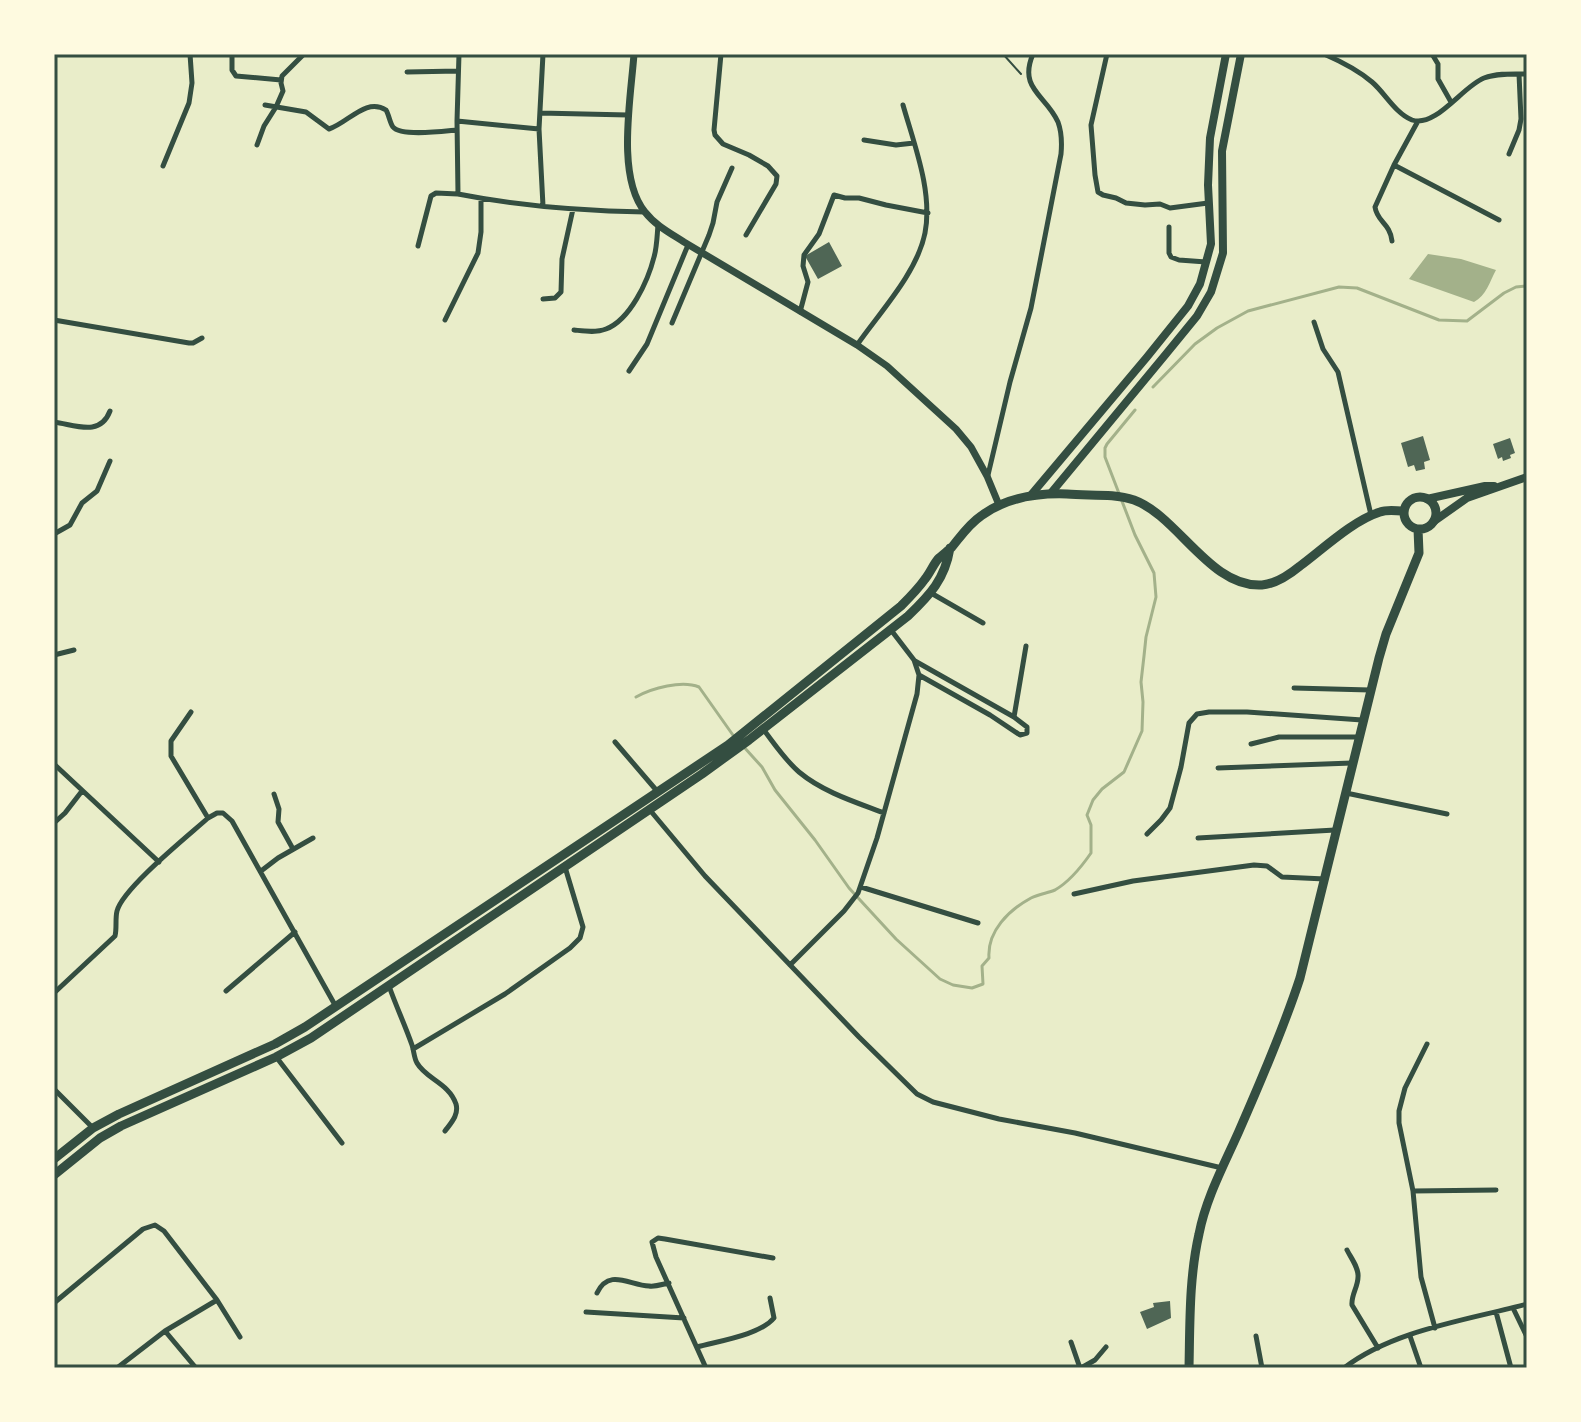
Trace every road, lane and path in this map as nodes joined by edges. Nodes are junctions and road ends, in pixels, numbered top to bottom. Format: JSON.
{"nodes":[{"id":1,"x":190,"y":54,"type":"edge"},
{"id":2,"x":232,"y":54,"type":"edge"},
{"id":3,"x":304,"y":54,"type":"edge"},
{"id":4,"x":459,"y":54,"type":"edge"},
{"id":5,"x":543,"y":54,"type":"edge"},
{"id":6,"x":634,"y":54,"type":"edge"},
{"id":7,"x":721,"y":54,"type":"edge"},
{"id":8,"x":1003,"y":54,"type":"edge"},
{"id":9,"x":1033,"y":54,"type":"edge"},
{"id":10,"x":1107,"y":54,"type":"edge"},
{"id":11,"x":1226,"y":54,"type":"edge"},
{"id":12,"x":1241,"y":54,"type":"edge"},
{"id":13,"x":1324,"y":54,"type":"edge"},
{"id":14,"x":1432,"y":54,"type":"edge"},
{"id":15,"x":458,"y":71,"type":"junction"},
{"id":16,"x":407,"y":72,"type":"dead end"},
{"id":17,"x":1519,"y":74,"type":"junction"},
{"id":18,"x":1527,"y":74,"type":"edge"},
{"id":19,"x":281,"y":80,"type":"junction"},
{"id":20,"x":1030,"y":83,"type":"junction"},
{"id":21,"x":1220,"y":92,"type":"junction"},
{"id":22,"x":1234,"y":95,"type":"junction"},
{"id":23,"x":1451,"y":102,"type":"junction"},
{"id":24,"x":265,"y":105,"type":"dead end"},
{"id":25,"x":903,"y":105,"type":"dead end"},
{"id":26,"x":276,"y":107,"type":"junction"},
{"id":27,"x":540,"y":113,"type":"junction"},
{"id":28,"x":629,"y":115,"type":"junction"},
{"id":29,"x":457,"y":121,"type":"junction"},
{"id":30,"x":1418,"y":121,"type":"junction"},
{"id":31,"x":539,"y":129,"type":"junction"},
{"id":32,"x":457,"y":130,"type":"junction"},
{"id":33,"x":864,"y":140,"type":"dead end"},
{"id":34,"x":914,"y":143,"type":"junction"},
{"id":35,"x":257,"y":145,"type":"dead end"},
{"id":36,"x":1509,"y":154,"type":"dead end"},
{"id":37,"x":1394,"y":165,"type":"junction"},
{"id":38,"x":163,"y":166,"type":"dead end"},
{"id":39,"x":732,"y":168,"type":"dead end"},
{"id":40,"x":458,"y":194,"type":"junction"},
{"id":41,"x":481,"y":199,"type":"junction"},
{"id":42,"x":1208,"y":203,"type":"junction"},
{"id":43,"x":543,"y":206,"type":"junction"},
{"id":44,"x":573,"y":209,"type":"junction"},
{"id":45,"x":645,"y":212,"type":"junction"},
{"id":46,"x":928,"y":213,"type":"junction"},
{"id":47,"x":1499,"y":220,"type":"dead end"},
{"id":48,"x":658,"y":225,"type":"junction"},
{"id":49,"x":1169,"y":227,"type":"dead end"},
{"id":50,"x":746,"y":235,"type":"dead end"},
{"id":51,"x":1392,"y":241,"type":"dead end"},
{"id":52,"x":688,"y":245,"type":"junction"},
{"id":53,"x":418,"y":246,"type":"dead end"},
{"id":54,"x":701,"y":252,"type":"junction"},
{"id":55,"x":1207,"y":262,"type":"junction"},
{"id":56,"x":543,"y":299,"type":"dead end"},
{"id":57,"x":800,"y":312,"type":"junction"},
{"id":58,"x":54,"y":320,"type":"edge"},
{"id":59,"x":445,"y":320,"type":"dead end"},
{"id":60,"x":1314,"y":322,"type":"dead end"},
{"id":61,"x":672,"y":323,"type":"dead end"},
{"id":62,"x":574,"y":330,"type":"dead end"},
{"id":63,"x":202,"y":338,"type":"dead end"},
{"id":64,"x":857,"y":345,"type":"junction"},
{"id":65,"x":629,"y":371,"type":"dead end"},
{"id":66,"x":110,"y":411,"type":"dead end"},
{"id":67,"x":54,"y":422,"type":"edge"},
{"id":68,"x":110,"y":461,"type":"dead end"},
{"id":69,"x":987,"y":476,"type":"junction"},
{"id":70,"x":1527,"y":477,"type":"edge"},
{"id":71,"x":1498,"y":486,"type":"junction"},
{"id":72,"x":1051,"y":493,"type":"junction"},
{"id":73,"x":1031,"y":495,"type":"junction"},
{"id":74,"x":1427,"y":499,"type":"junction"},
{"id":75,"x":999,"y":505,"type":"junction"},
{"id":76,"x":1404,"y":511,"type":"junction"},
{"id":77,"x":1371,"y":516,"type":"junction"},
{"id":78,"x":1433,"y":522,"type":"junction"},
{"id":79,"x":1418,"y":529,"type":"junction"},
{"id":80,"x":54,"y":534,"type":"edge"},
{"id":81,"x":950,"y":548,"type":"junction"},
{"id":82,"x":931,"y":593,"type":"junction"},
{"id":83,"x":901,"y":606,"type":"junction"},
{"id":84,"x":908,"y":616,"type":"junction"},
{"id":85,"x":983,"y":623,"type":"dead end"},
{"id":86,"x":891,"y":629,"type":"junction"},
{"id":87,"x":1026,"y":646,"type":"dead end"},
{"id":88,"x":74,"y":650,"type":"dead end"},
{"id":89,"x":54,"y":655,"type":"edge"},
{"id":90,"x":914,"y":660,"type":"junction"},
{"id":91,"x":919,"y":675,"type":"junction"},
{"id":92,"x":1294,"y":688,"type":"dead end"},
{"id":93,"x":1370,"y":690,"type":"junction"},
{"id":94,"x":191,"y":712,"type":"dead end"},
{"id":95,"x":1014,"y":717,"type":"junction"},
{"id":96,"x":1362,"y":720,"type":"junction"},
{"id":97,"x":760,"y":725,"type":"junction"},
{"id":98,"x":1358,"y":737,"type":"junction"},
{"id":99,"x":615,"y":742,"type":"dead end"},
{"id":100,"x":1251,"y":744,"type":"dead end"},
{"id":101,"x":1352,"y":763,"type":"junction"},
{"id":102,"x":54,"y":764,"type":"edge"},
{"id":103,"x":1218,"y":768,"type":"dead end"},
{"id":104,"x":699,"y":770,"type":"junction"},
{"id":105,"x":82,"y":791,"type":"junction"},
{"id":106,"x":657,"y":791,"type":"junction"},
{"id":107,"x":1345,"y":792,"type":"junction"},
{"id":108,"x":274,"y":794,"type":"dead end"},
{"id":109,"x":649,"y":809,"type":"junction"},
{"id":110,"x":884,"y":813,"type":"junction"},
{"id":111,"x":1447,"y":814,"type":"dead end"},
{"id":112,"x":208,"y":818,"type":"junction"},
{"id":113,"x":54,"y":823,"type":"edge"},
{"id":114,"x":1336,"y":830,"type":"junction"},
{"id":115,"x":1147,"y":834,"type":"dead end"},
{"id":116,"x":313,"y":838,"type":"dead end"},
{"id":117,"x":1198,"y":838,"type":"dead end"},
{"id":118,"x":293,"y":849,"type":"junction"},
{"id":119,"x":159,"y":862,"type":"junction"},
{"id":120,"x":564,"y":865,"type":"junction"},
{"id":121,"x":261,"y":871,"type":"junction"},
{"id":122,"x":1325,"y":879,"type":"junction"},
{"id":123,"x":859,"y":890,"type":"junction"},
{"id":124,"x":1074,"y":894,"type":"dead end"},
{"id":125,"x":978,"y":923,"type":"dead end"},
{"id":126,"x":295,"y":932,"type":"junction"},
{"id":127,"x":416,"y":960,"type":"junction"},
{"id":128,"x":790,"y":965,"type":"junction"},
{"id":129,"x":389,"y":985,"type":"junction"},
{"id":130,"x":226,"y":991,"type":"dead end"},
{"id":131,"x":54,"y":993,"type":"edge"},
{"id":132,"x":336,"y":1006,"type":"junction"},
{"id":133,"x":1427,"y":1044,"type":"dead end"},
{"id":134,"x":413,"y":1049,"type":"junction"},
{"id":135,"x":276,"y":1057,"type":"junction"},
{"id":136,"x":54,"y":1089,"type":"edge"},
{"id":137,"x":151,"y":1099,"type":"junction"},
{"id":138,"x":156,"y":1111,"type":"junction"},
{"id":139,"x":93,"y":1128,"type":"junction"},
{"id":140,"x":445,"y":1131,"type":"dead end"},
{"id":141,"x":342,"y":1143,"type":"dead end"},
{"id":142,"x":54,"y":1159,"type":"edge"},
{"id":143,"x":1223,"y":1168,"type":"junction"},
{"id":144,"x":54,"y":1175,"type":"edge"},
{"id":145,"x":1496,"y":1190,"type":"dead end"},
{"id":146,"x":1413,"y":1191,"type":"junction"},
{"id":147,"x":1347,"y":1250,"type":"dead end"},
{"id":148,"x":773,"y":1258,"type":"dead end"},
{"id":149,"x":669,"y":1283,"type":"junction"},
{"id":150,"x":597,"y":1293,"type":"dead end"},
{"id":151,"x":770,"y":1298,"type":"dead end"},
{"id":152,"x":217,"y":1300,"type":"junction"},
{"id":153,"x":54,"y":1303,"type":"edge"},
{"id":154,"x":1527,"y":1304,"type":"edge"},
{"id":155,"x":1513,"y":1308,"type":"junction"},
{"id":156,"x":586,"y":1312,"type":"dead end"},
{"id":157,"x":1496,"y":1312,"type":"junction"},
{"id":158,"x":684,"y":1318,"type":"junction"},
{"id":159,"x":1435,"y":1328,"type":"junction"},
{"id":160,"x":165,"y":1331,"type":"junction"},
{"id":161,"x":1256,"y":1336,"type":"dead end"},
{"id":162,"x":1410,"y":1336,"type":"junction"},
{"id":163,"x":240,"y":1337,"type":"dead end"},
{"id":164,"x":1527,"y":1337,"type":"edge"},
{"id":165,"x":1071,"y":1342,"type":"dead end"},
{"id":166,"x":697,"y":1347,"type":"junction"},
{"id":167,"x":1106,"y":1347,"type":"dead end"},
{"id":168,"x":1378,"y":1348,"type":"junction"},
{"id":169,"x":117,"y":1368,"type":"edge"},
{"id":170,"x":196,"y":1368,"type":"edge"},
{"id":171,"x":706,"y":1368,"type":"edge"},
{"id":172,"x":1080,"y":1368,"type":"edge"},
{"id":173,"x":1189,"y":1368,"type":"edge"},
{"id":174,"x":1262,"y":1368,"type":"edge"},
{"id":175,"x":1344,"y":1368,"type":"edge"},
{"id":176,"x":1421,"y":1368,"type":"edge"},
{"id":177,"x":1511,"y":1368,"type":"edge"}],
"edges":[{"from":1,"to":38,"type":"street"},
{"from":2,"to":19,"type":"street"},
{"from":3,"to":19,"type":"street"},
{"from":4,"to":15,"type":"street"},
{"from":5,"to":27,"type":"street"},
{"from":6,"to":28,"type":"street"},
{"from":7,"to":50,"type":"street"},
{"from":8,"to":20,"type":"path"},
{"from":9,"to":20,"type":"street"},
{"from":10,"to":42,"type":"street"},
{"from":11,"to":21,"type":"main road"},
{"from":12,"to":22,"type":"main road"},
{"from":13,"to":30,"type":"street"},
{"from":14,"to":23,"type":"street"},
{"from":15,"to":16,"type":"street"},
{"from":15,"to":29,"type":"street"},
{"from":17,"to":18,"type":"street"},
{"from":17,"to":23,"type":"street"},
{"from":17,"to":36,"type":"street"},
{"from":19,"to":26,"type":"street"},
{"from":20,"to":69,"type":"street"},
{"from":21,"to":22,"type":"main road"},
{"from":21,"to":42,"type":"main road"},
{"from":22,"to":72,"type":"main road"},
{"from":23,"to":30,"type":"street"},
{"from":24,"to":26,"type":"street"},
{"from":25,"to":34,"type":"street"},
{"from":26,"to":32,"type":"street"},
{"from":26,"to":35,"type":"street"},
{"from":27,"to":28,"type":"street"},
{"from":27,"to":31,"type":"street"},
{"from":28,"to":45,"type":"street"},
{"from":29,"to":31,"type":"street"},
{"from":29,"to":32,"type":"street"},
{"from":30,"to":37,"type":"street"},
{"from":31,"to":43,"type":"street"},
{"from":32,"to":40,"type":"street"},
{"from":33,"to":34,"type":"street"},
{"from":34,"to":46,"type":"street"},
{"from":37,"to":47,"type":"street"},
{"from":37,"to":51,"type":"street"},
{"from":39,"to":54,"type":"street"},
{"from":40,"to":41,"type":"street"},
{"from":40,"to":53,"type":"street"},
{"from":41,"to":43,"type":"street"},
{"from":41,"to":59,"type":"street"},
{"from":42,"to":55,"type":"main road"},
{"from":43,"to":44,"type":"street"},
{"from":44,"to":45,"type":"street"},
{"from":44,"to":56,"type":"street"},
{"from":45,"to":48,"type":"street"},
{"from":46,"to":57,"type":"street"},
{"from":46,"to":64,"type":"street"},
{"from":48,"to":52,"type":"street"},
{"from":48,"to":62,"type":"street"},
{"from":49,"to":55,"type":"street"},
{"from":52,"to":54,"type":"street"},
{"from":52,"to":65,"type":"street"},
{"from":54,"to":57,"type":"street"},
{"from":54,"to":61,"type":"street"},
{"from":55,"to":73,"type":"main road"},
{"from":57,"to":64,"type":"street"},
{"from":58,"to":63,"type":"street"},
{"from":60,"to":77,"type":"street"},
{"from":64,"to":69,"type":"street"},
{"from":66,"to":67,"type":"street"},
{"from":68,"to":80,"type":"street"},
{"from":69,"to":75,"type":"street"},
{"from":70,"to":71,"type":"main road"},
{"from":71,"to":74,"type":"main road"},
{"from":71,"to":78,"type":"main road"},
{"from":72,"to":73,"type":"highway"},
{"from":72,"to":77,"type":"highway"},
{"from":73,"to":75,"type":"highway"},
{"from":74,"to":76,"type":"highway"},
{"from":74,"to":78,"type":"highway"},
{"from":75,"to":81,"type":"highway"},
{"from":76,"to":77,"type":"highway"},
{"from":76,"to":79,"type":"highway"},
{"from":78,"to":79,"type":"highway"},
{"from":79,"to":93,"type":"highway"},
{"from":81,"to":82,"type":"highway"},
{"from":81,"to":83,"type":"highway"},
{"from":82,"to":84,"type":"highway"},
{"from":82,"to":85,"type":"street"},
{"from":83,"to":84,"type":"highway"},
{"from":83,"to":97,"type":"highway"},
{"from":84,"to":86,"type":"highway"},
{"from":86,"to":90,"type":"street"},
{"from":86,"to":97,"type":"highway"},
{"from":87,"to":95,"type":"street"},
{"from":88,"to":89,"type":"street"},
{"from":90,"to":91,"type":"street"},
{"from":90,"to":95,"type":"street"},
{"from":91,"to":95,"type":"street"},
{"from":91,"to":110,"type":"street"},
{"from":92,"to":93,"type":"street"},
{"from":93,"to":96,"type":"highway"},
{"from":94,"to":112,"type":"street"},
{"from":96,"to":98,"type":"highway"},
{"from":96,"to":115,"type":"street"},
{"from":97,"to":104,"type":"highway"},
{"from":97,"to":110,"type":"street"},
{"from":98,"to":100,"type":"street"},
{"from":98,"to":101,"type":"highway"},
{"from":99,"to":106,"type":"street"},
{"from":101,"to":103,"type":"street"},
{"from":101,"to":107,"type":"highway"},
{"from":102,"to":105,"type":"street"},
{"from":104,"to":106,"type":"highway"},
{"from":104,"to":109,"type":"highway"},
{"from":105,"to":113,"type":"street"},
{"from":105,"to":119,"type":"street"},
{"from":106,"to":127,"type":"highway"},
{"from":107,"to":111,"type":"street"},
{"from":107,"to":114,"type":"highway"},
{"from":108,"to":118,"type":"street"},
{"from":109,"to":120,"type":"highway"},
{"from":109,"to":128,"type":"street"},
{"from":110,"to":123,"type":"street"},
{"from":112,"to":119,"type":"street"},
{"from":112,"to":121,"type":"street"},
{"from":114,"to":117,"type":"street"},
{"from":114,"to":122,"type":"highway"},
{"from":116,"to":118,"type":"street"},
{"from":118,"to":121,"type":"street"},
{"from":119,"to":131,"type":"street"},
{"from":120,"to":127,"type":"highway"},
{"from":120,"to":134,"type":"street"},
{"from":121,"to":126,"type":"street"},
{"from":122,"to":124,"type":"street"},
{"from":122,"to":143,"type":"highway"},
{"from":123,"to":125,"type":"street"},
{"from":123,"to":128,"type":"street"},
{"from":126,"to":130,"type":"street"},
{"from":126,"to":132,"type":"street"},
{"from":127,"to":129,"type":"highway"},
{"from":127,"to":132,"type":"highway"},
{"from":128,"to":143,"type":"street"},
{"from":129,"to":134,"type":"street"},
{"from":129,"to":135,"type":"highway"},
{"from":132,"to":137,"type":"highway"},
{"from":133,"to":146,"type":"street"},
{"from":134,"to":140,"type":"street"},
{"from":135,"to":138,"type":"highway"},
{"from":135,"to":141,"type":"street"},
{"from":136,"to":139,"type":"street"},
{"from":137,"to":138,"type":"highway"},
{"from":137,"to":139,"type":"highway"},
{"from":138,"to":144,"type":"highway"},
{"from":139,"to":142,"type":"highway"},
{"from":143,"to":173,"type":"highway"},
{"from":145,"to":146,"type":"street"},
{"from":146,"to":159,"type":"street"},
{"from":147,"to":168,"type":"street"},
{"from":148,"to":149,"type":"street"},
{"from":149,"to":150,"type":"street"},
{"from":149,"to":158,"type":"street"},
{"from":151,"to":166,"type":"street"},
{"from":152,"to":153,"type":"street"},
{"from":152,"to":160,"type":"street"},
{"from":152,"to":163,"type":"street"},
{"from":154,"to":155,"type":"street"},
{"from":155,"to":157,"type":"street"},
{"from":155,"to":164,"type":"street"},
{"from":156,"to":158,"type":"street"},
{"from":157,"to":159,"type":"street"},
{"from":157,"to":177,"type":"street"},
{"from":158,"to":166,"type":"street"},
{"from":159,"to":162,"type":"street"},
{"from":160,"to":169,"type":"street"},
{"from":160,"to":170,"type":"street"},
{"from":161,"to":174,"type":"street"},
{"from":162,"to":168,"type":"street"},
{"from":162,"to":176,"type":"street"},
{"from":165,"to":172,"type":"street"},
{"from":166,"to":171,"type":"street"},
{"from":167,"to":172,"type":"street"},
{"from":168,"to":175,"type":"street"}]}
